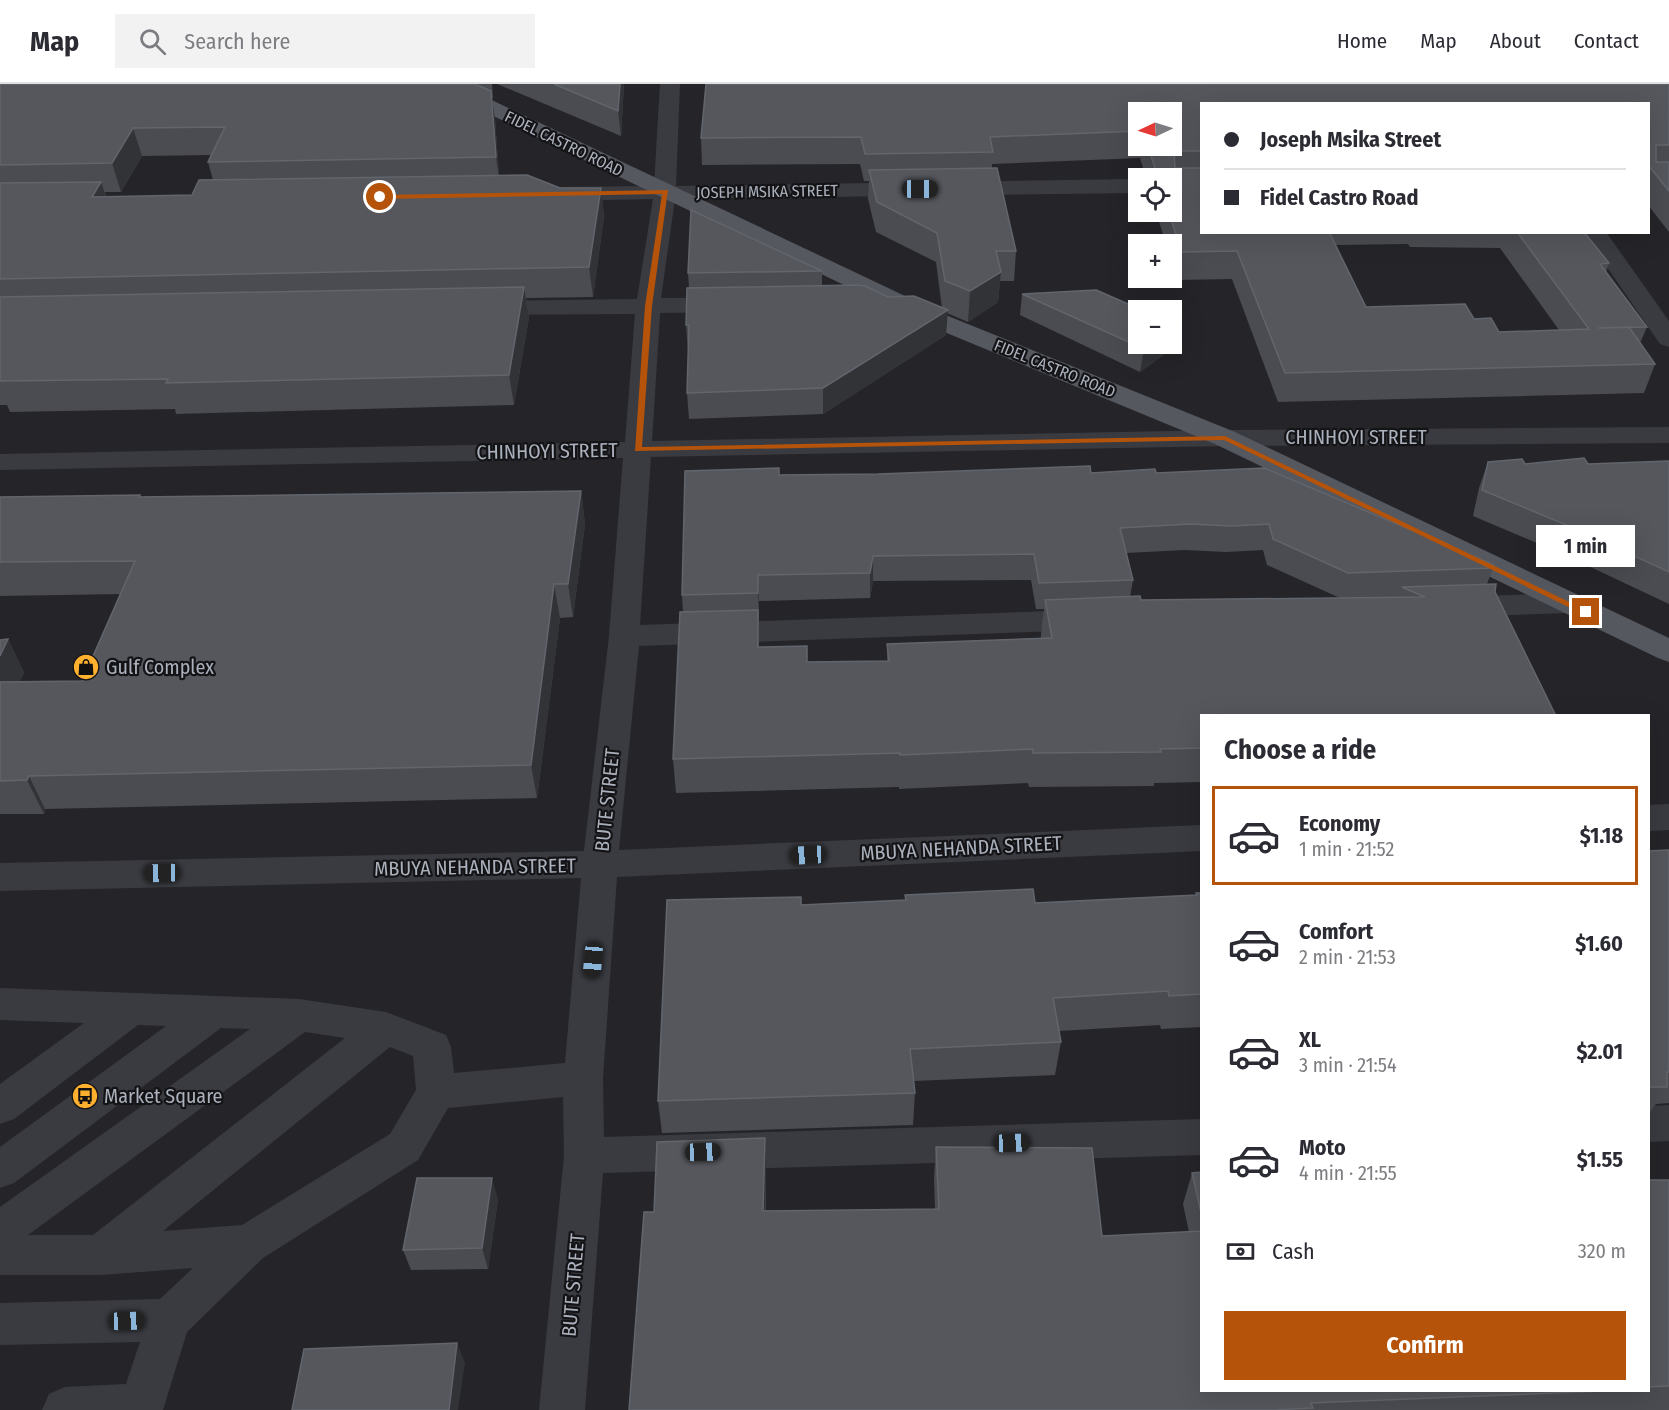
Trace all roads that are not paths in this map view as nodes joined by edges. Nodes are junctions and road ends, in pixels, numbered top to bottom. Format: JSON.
{"nodes":[{"id":1,"x":670,"y":84,"type":"edge"},
{"id":2,"x":433,"y":91,"type":"edge"},
{"id":3,"x":1128,"y":186,"type":"edge"},
{"id":4,"x":665,"y":192,"type":"junction"},
{"id":5,"x":535,"y":194,"type":"edge"},
{"id":6,"x":1595,"y":234,"type":"edge"},
{"id":7,"x":845,"y":302,"type":"edge"},
{"id":8,"x":751,"y":305,"type":"edge"},
{"id":9,"x":648,"y":306,"type":"junction"},
{"id":10,"x":906,"y":306,"type":"junction"},
{"id":11,"x":457,"y":308,"type":"edge"},
{"id":12,"x":1669,"y":339,"type":"edge"},
{"id":13,"x":1669,"y":435,"type":"edge"},
{"id":14,"x":1225,"y":438,"type":"junction"},
{"id":15,"x":638,"y":449,"type":"junction"},
{"id":16,"x":0,"y":462,"type":"edge"},
{"id":17,"x":1568,"y":603,"type":"junction"},
{"id":18,"x":1436,"y":607,"type":"edge"},
{"id":19,"x":1114,"y":619,"type":"edge"},
{"id":20,"x":624,"y":636,"type":"junction"},
{"id":21,"x":1669,"y":651,"type":"edge"},
{"id":22,"x":1669,"y":817,"type":"edge"},
{"id":23,"x":1650,"y":818,"type":"edge"},
{"id":24,"x":1200,"y":838,"type":"edge"},
{"id":25,"x":600,"y":864,"type":"junction"},
{"id":26,"x":0,"y":877,"type":"edge"},
{"id":27,"x":132,"y":1008,"type":"junction"},
{"id":28,"x":8,"y":1010,"type":"edge"},
{"id":29,"x":215,"y":1011,"type":"junction"},
{"id":30,"x":300,"y":1015,"type":"junction"},
{"id":31,"x":386,"y":1028,"type":"junction"},
{"id":32,"x":584,"y":1078,"type":"junction"},
{"id":33,"x":436,"y":1092,"type":"junction"},
{"id":34,"x":0,"y":1107,"type":"edge"},
{"id":35,"x":1669,"y":1123,"type":"edge"},
{"id":36,"x":1650,"y":1124,"type":"edge"},
{"id":37,"x":1200,"y":1137,"type":"edge"},
{"id":38,"x":584,"y":1156,"type":"junction"},
{"id":39,"x":0,"y":1170,"type":"edge"},
{"id":40,"x":0,"y":1231,"type":"edge"},
{"id":41,"x":248,"y":1244,"type":"junction"},
{"id":42,"x":0,"y":1255,"type":"edge"},
{"id":43,"x":101,"y":1255,"type":"junction"},
{"id":44,"x":169,"y":1320,"type":"junction"},
{"id":45,"x":0,"y":1324,"type":"edge"},
{"id":46,"x":141,"y":1408,"type":"edge"},
{"id":47,"x":65,"y":1410,"type":"edge"},
{"id":48,"x":562,"y":1410,"type":"edge"}],
"edges":[{"from":1,"to":4,"type":"street"},
{"from":2,"to":4,"type":"main road","name":"FIDEL CASTRO ROAD"},
{"from":3,"to":4,"type":"street","name":"JOSEPH MSIKA STREET"},
{"from":4,"to":5,"type":"street","name":"JOSEPH MSIKA STREET"},
{"from":4,"to":9,"type":"street","name":"BUTE STREET"},
{"from":4,"to":10,"type":"main road","name":"FIDEL CASTRO ROAD"},
{"from":6,"to":12,"type":"street"},
{"from":7,"to":10,"type":"street"},
{"from":8,"to":9,"type":"street"},
{"from":9,"to":11,"type":"street"},
{"from":9,"to":15,"type":"street","name":"BUTE STREET"},
{"from":10,"to":14,"type":"main road","name":"FIDEL CASTRO ROAD"},
{"from":13,"to":14,"type":"street","name":"CHINHOYI STREET"},
{"from":14,"to":15,"type":"street","name":"CHINHOYI STREET"},
{"from":14,"to":17,"type":"main road","name":"FIDEL CASTRO ROAD"},
{"from":15,"to":16,"type":"street","name":"CHINHOYI STREET"},
{"from":15,"to":20,"type":"street","name":"BUTE STREET"},
{"from":17,"to":18,"type":"street"},
{"from":17,"to":21,"type":"main road","name":"FIDEL CASTRO ROAD"},
{"from":19,"to":20,"type":"street"},
{"from":20,"to":25,"type":"street","name":"BUTE STREET"},
{"from":22,"to":23,"type":"street"},
{"from":24,"to":25,"type":"street","name":"MBUYA NEHANDA STREET"},
{"from":25,"to":26,"type":"street","name":"MBUYA NEHANDA STREET"},
{"from":25,"to":32,"type":"street","name":"BUTE STREET"},
{"from":27,"to":28,"type":"street"},
{"from":27,"to":29,"type":"street"},
{"from":27,"to":34,"type":"street"},
{"from":29,"to":30,"type":"street"},
{"from":29,"to":39,"type":"street"},
{"from":30,"to":31,"type":"street"},
{"from":30,"to":40,"type":"street"},
{"from":31,"to":33,"type":"street"},
{"from":31,"to":43,"type":"street"},
{"from":32,"to":33,"type":"street"},
{"from":32,"to":38,"type":"street","name":"BUTE STREET"},
{"from":33,"to":41,"type":"street"},
{"from":35,"to":36,"type":"street"},
{"from":37,"to":38,"type":"street"},
{"from":38,"to":48,"type":"street","name":"BUTE STREET"},
{"from":41,"to":43,"type":"street"},
{"from":41,"to":44,"type":"street"},
{"from":42,"to":43,"type":"street"},
{"from":44,"to":45,"type":"street"},
{"from":44,"to":46,"type":"street"},
{"from":46,"to":47,"type":"street"}]}
